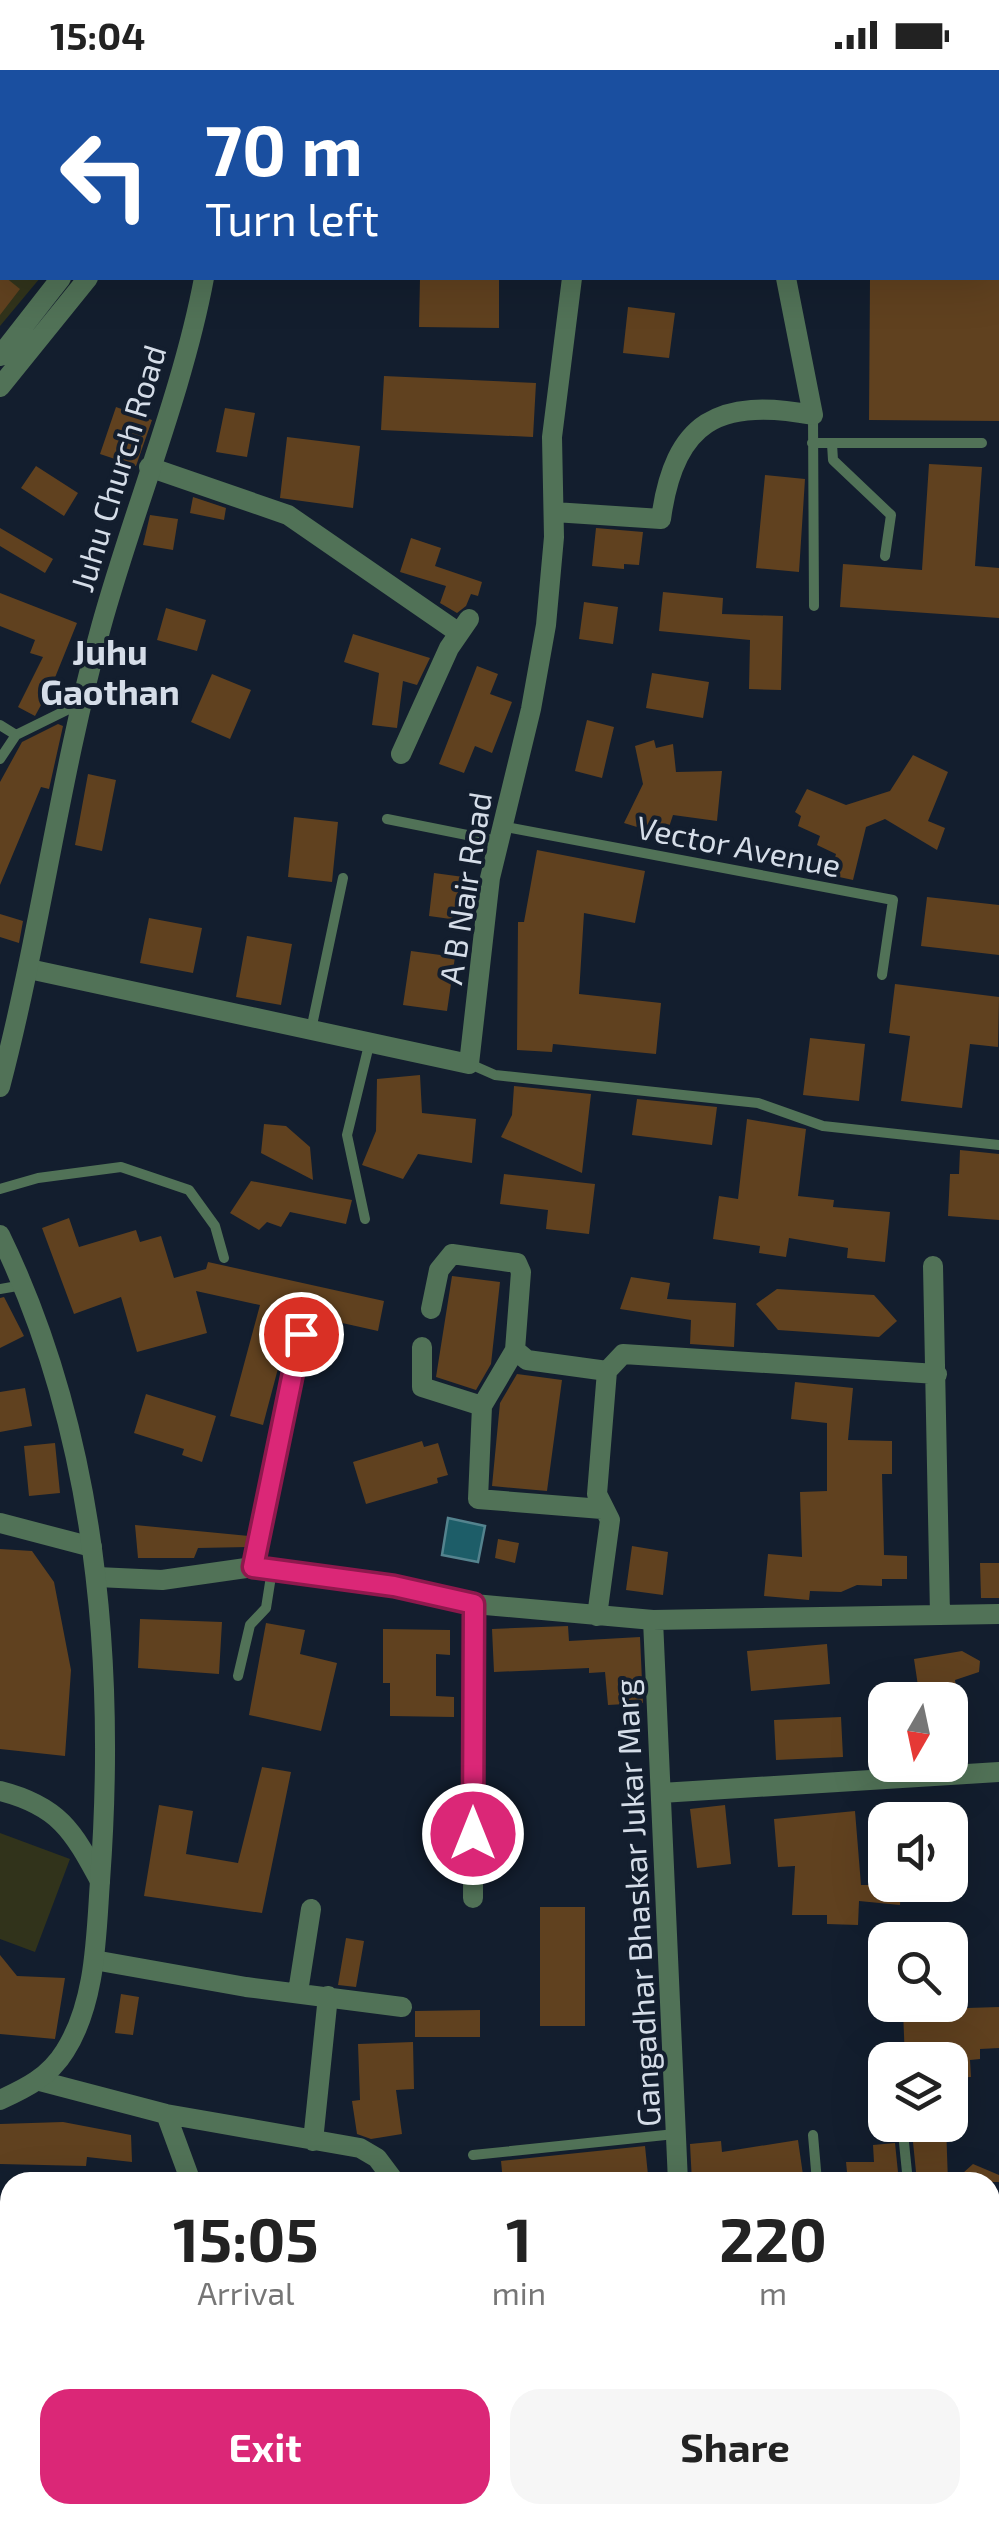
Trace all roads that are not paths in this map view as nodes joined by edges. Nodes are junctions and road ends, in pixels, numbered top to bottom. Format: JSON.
{"nodes":[{"id":1,"x":59,"y":280,"type":"edge"},
{"id":2,"x":86,"y":280,"type":"edge"},
{"id":3,"x":203,"y":280,"type":"edge"},
{"id":4,"x":572,"y":280,"type":"edge"},
{"id":5,"x":786,"y":280,"type":"edge"},
{"id":6,"x":0,"y":356,"type":"edge"},
{"id":7,"x":0,"y":387,"type":"edge"},
{"id":8,"x":814,"y":415,"type":"junction"},
{"id":9,"x":812,"y":443,"type":"junction"},
{"id":10,"x":982,"y":443,"type":"dead end"},
{"id":11,"x":832,"y":444,"type":"junction"},
{"id":12,"x":149,"y":467,"type":"junction"},
{"id":13,"x":554,"y":512,"type":"junction"},
{"id":14,"x":885,"y":556,"type":"dead end"},
{"id":15,"x":814,"y":606,"type":"dead end"},
{"id":16,"x":82,"y":702,"type":"junction"},
{"id":17,"x":0,"y":724,"type":"edge"},
{"id":18,"x":16,"y":736,"type":"junction"},
{"id":19,"x":401,"y":754,"type":"dead end"},
{"id":20,"x":0,"y":758,"type":"edge"},
{"id":21,"x":386,"y":819,"type":"dead end"},
{"id":22,"x":499,"y":834,"type":"junction"},
{"id":23,"x":343,"y":878,"type":"dead end"},
{"id":24,"x":29,"y":969,"type":"junction"},
{"id":25,"x":882,"y":976,"type":"dead end"},
{"id":26,"x":310,"y":1031,"type":"junction"},
{"id":27,"x":369,"y":1044,"type":"junction"},
{"id":28,"x":469,"y":1064,"type":"junction"},
{"id":29,"x":1,"y":1082,"type":"edge"},
{"id":30,"x":999,"y":1144,"type":"edge"},
{"id":31,"x":0,"y":1189,"type":"edge"},
{"id":32,"x":365,"y":1219,"type":"dead end"},
{"id":33,"x":0,"y":1236,"type":"edge"},
{"id":34,"x":224,"y":1258,"type":"dead end"},
{"id":35,"x":933,"y":1266,"type":"dead end"},
{"id":36,"x":24,"y":1285,"type":"junction"},
{"id":37,"x":0,"y":1289,"type":"edge"},
{"id":38,"x":430,"y":1309,"type":"dead end"},
{"id":39,"x":301,"y":1334,"type":"dead end"},
{"id":40,"x":422,"y":1346,"type":"dead end"},
{"id":41,"x":515,"y":1350,"type":"junction"},
{"id":42,"x":607,"y":1371,"type":"junction"},
{"id":43,"x":937,"y":1374,"type":"junction"},
{"id":44,"x":482,"y":1406,"type":"junction"},
{"id":45,"x":602,"y":1508,"type":"junction"},
{"id":46,"x":0,"y":1522,"type":"edge"},
{"id":47,"x":92,"y":1547,"type":"junction"},
{"id":48,"x":262,"y":1568,"type":"junction"},
{"id":49,"x":98,"y":1576,"type":"junction"},
{"id":50,"x":474,"y":1604,"type":"junction"},
{"id":51,"x":999,"y":1614,"type":"edge"},
{"id":52,"x":940,"y":1615,"type":"junction"},
{"id":53,"x":597,"y":1616,"type":"junction"},
{"id":54,"x":653,"y":1620,"type":"junction"},
{"id":55,"x":238,"y":1676,"type":"dead end"},
{"id":56,"x":999,"y":1772,"type":"edge"},
{"id":57,"x":0,"y":1792,"type":"edge"},
{"id":58,"x":661,"y":1793,"type":"junction"},
{"id":59,"x":100,"y":1881,"type":"junction"},
{"id":60,"x":473,"y":1898,"type":"dead end"},
{"id":61,"x":311,"y":1908,"type":"dead end"},
{"id":62,"x":94,"y":1960,"type":"junction"},
{"id":63,"x":298,"y":1992,"type":"junction"},
{"id":64,"x":328,"y":1996,"type":"junction"},
{"id":65,"x":402,"y":2007,"type":"dead end"},
{"id":66,"x":40,"y":2081,"type":"junction"},
{"id":67,"x":0,"y":2100,"type":"edge"},
{"id":68,"x":166,"y":2114,"type":"junction"},
{"id":69,"x":676,"y":2134,"type":"junction"},
{"id":70,"x":813,"y":2135,"type":"dead end"},
{"id":71,"x":313,"y":2140,"type":"junction"},
{"id":72,"x":903,"y":2142,"type":"edge"},
{"id":73,"x":473,"y":2154,"type":"dead end"},
{"id":74,"x":187,"y":2172,"type":"edge"},
{"id":75,"x":387,"y":2172,"type":"edge"},
{"id":76,"x":678,"y":2172,"type":"edge"},
{"id":77,"x":815,"y":2172,"type":"edge"},
{"id":78,"x":907,"y":2172,"type":"edge"}],
"edges":[{"from":1,"to":6,"type":"street"},
{"from":2,"to":7,"type":"street"},
{"from":3,"to":12,"type":"street","name":"Juhu Church Road"},
{"from":4,"to":13,"type":"street","name":"A B Nair Road"},
{"from":5,"to":8,"type":"street"},
{"from":8,"to":9,"type":"lane"},
{"from":8,"to":13,"type":"street"},
{"from":9,"to":11,"type":"lane"},
{"from":9,"to":15,"type":"lane"},
{"from":10,"to":11,"type":"lane"},
{"from":11,"to":14,"type":"lane"},
{"from":12,"to":16,"type":"street","name":"Juhu Church Road"},
{"from":12,"to":19,"type":"street"},
{"from":13,"to":22,"type":"street","name":"A B Nair Road"},
{"from":16,"to":18,"type":"lane"},
{"from":16,"to":24,"type":"street","name":"Juhu Church Road"},
{"from":17,"to":18,"type":"lane"},
{"from":18,"to":20,"type":"lane"},
{"from":21,"to":22,"type":"lane"},
{"from":22,"to":25,"type":"lane","name":"Vector Avenue"},
{"from":22,"to":28,"type":"street","name":"A B Nair Road"},
{"from":23,"to":26,"type":"lane"},
{"from":24,"to":26,"type":"street"},
{"from":24,"to":29,"type":"street","name":"Juhu Church Road"},
{"from":26,"to":27,"type":"street"},
{"from":27,"to":28,"type":"street"},
{"from":27,"to":32,"type":"lane"},
{"from":28,"to":30,"type":"lane"},
{"from":31,"to":34,"type":"lane"},
{"from":33,"to":36,"type":"street"},
{"from":35,"to":43,"type":"street"},
{"from":36,"to":37,"type":"lane"},
{"from":36,"to":47,"type":"street"},
{"from":38,"to":41,"type":"street"},
{"from":39,"to":48,"type":"lane"},
{"from":40,"to":44,"type":"street"},
{"from":41,"to":42,"type":"street"},
{"from":41,"to":44,"type":"street"},
{"from":42,"to":43,"type":"street"},
{"from":42,"to":45,"type":"street"},
{"from":43,"to":52,"type":"street"},
{"from":44,"to":45,"type":"street"},
{"from":45,"to":53,"type":"street"},
{"from":46,"to":47,"type":"street"},
{"from":47,"to":49,"type":"street"},
{"from":48,"to":49,"type":"street"},
{"from":48,"to":50,"type":"street"},
{"from":48,"to":55,"type":"lane"},
{"from":49,"to":59,"type":"street"},
{"from":50,"to":53,"type":"street"},
{"from":50,"to":60,"type":"street"},
{"from":51,"to":52,"type":"street"},
{"from":52,"to":54,"type":"street"},
{"from":53,"to":54,"type":"street"},
{"from":54,"to":58,"type":"street","name":"Gangadhar Bhaskar Jukar Marg"},
{"from":56,"to":58,"type":"street"},
{"from":57,"to":59,"type":"street"},
{"from":58,"to":69,"type":"street","name":"Gangadhar Bhaskar Jukar Marg"},
{"from":59,"to":62,"type":"street"},
{"from":61,"to":63,"type":"street"},
{"from":62,"to":63,"type":"street"},
{"from":62,"to":66,"type":"street"},
{"from":63,"to":64,"type":"street"},
{"from":64,"to":65,"type":"street"},
{"from":64,"to":71,"type":"street"},
{"from":66,"to":67,"type":"street"},
{"from":66,"to":68,"type":"street"},
{"from":68,"to":71,"type":"street"},
{"from":68,"to":74,"type":"street"},
{"from":69,"to":73,"type":"lane"},
{"from":69,"to":76,"type":"street","name":"Gangadhar Bhaskar Jukar Marg"},
{"from":70,"to":77,"type":"lane"},
{"from":71,"to":75,"type":"street"},
{"from":72,"to":78,"type":"lane"}]}
